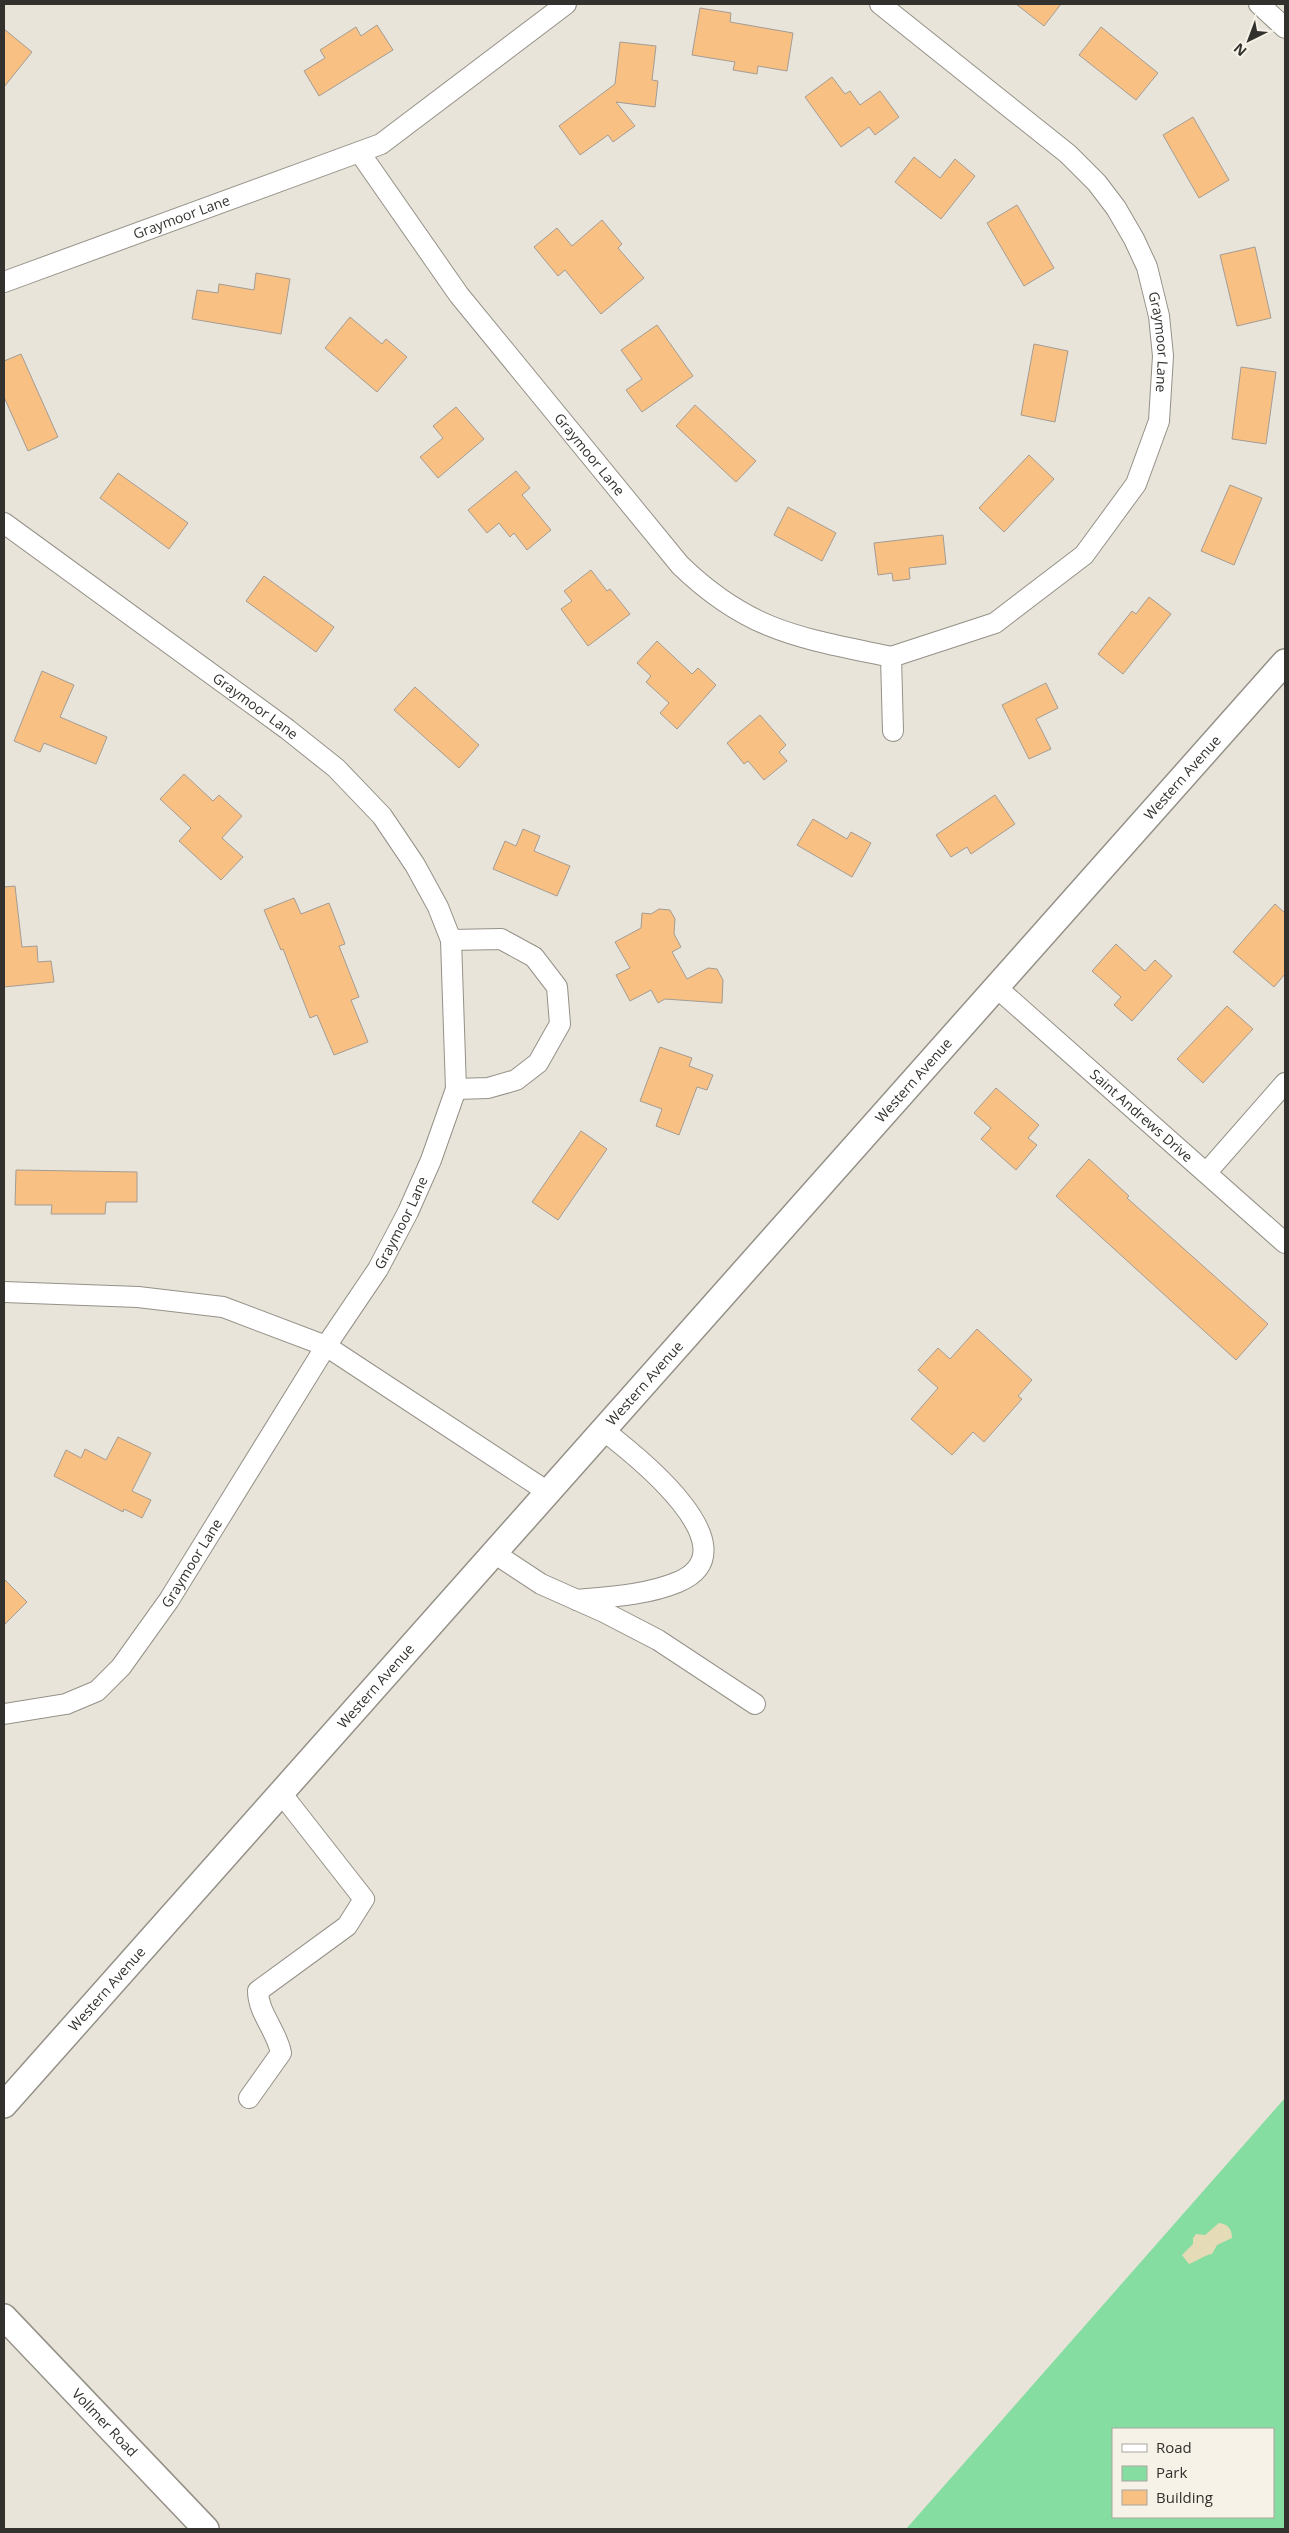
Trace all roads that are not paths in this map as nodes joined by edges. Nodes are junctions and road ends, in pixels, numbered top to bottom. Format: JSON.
{"nodes":[{"id":1,"x":566,"y":4,"type":"edge"},
{"id":2,"x":880,"y":4,"type":"edge"},
{"id":3,"x":1259,"y":4,"type":"edge"},
{"id":4,"x":1285,"y":28,"type":"edge"},
{"id":5,"x":360,"y":153,"type":"junction"},
{"id":6,"x":4,"y":282,"type":"edge"},
{"id":7,"x":4,"y":523,"type":"edge"},
{"id":8,"x":891,"y":658,"type":"junction"},
{"id":9,"x":1285,"y":662,"type":"edge"},
{"id":10,"x":893,"y":731,"type":"dead end"},
{"id":11,"x":451,"y":940,"type":"junction"},
{"id":12,"x":996,"y":987,"type":"junction"},
{"id":13,"x":1285,"y":1083,"type":"edge"},
{"id":14,"x":456,"y":1089,"type":"junction"},
{"id":15,"x":1207,"y":1172,"type":"junction"},
{"id":16,"x":1285,"y":1243,"type":"edge"},
{"id":17,"x":4,"y":1292,"type":"edge"},
{"id":18,"x":326,"y":1346,"type":"junction"},
{"id":19,"x":603,"y":1430,"type":"junction"},
{"id":20,"x":548,"y":1492,"type":"junction"},
{"id":21,"x":494,"y":1553,"type":"junction"},
{"id":22,"x":576,"y":1600,"type":"junction"},
{"id":23,"x":755,"y":1704,"type":"dead end"},
{"id":24,"x":4,"y":1714,"type":"edge"},
{"id":25,"x":281,"y":1793,"type":"junction"},
{"id":26,"x":249,"y":2098,"type":"dead end"},
{"id":27,"x":4,"y":2105,"type":"edge"},
{"id":28,"x":4,"y":2317,"type":"edge"},
{"id":29,"x":206,"y":2529,"type":"edge"}],
"edges":[{"from":1,"to":5,"type":"street","name":"Graymoor Lane"},
{"from":2,"to":8,"type":"street","name":"Graymoor Lane"},
{"from":3,"to":4,"type":"street"},
{"from":5,"to":6,"type":"street","name":"Graymoor Lane"},
{"from":5,"to":8,"type":"street","name":"Graymoor Lane"},
{"from":7,"to":11,"type":"street","name":"Graymoor Lane"},
{"from":8,"to":10,"type":"street"},
{"from":9,"to":12,"type":"main road","name":"Western Avenue"},
{"from":11,"to":14,"type":"street","name":"Graymoor Lane"},
{"from":11,"to":14,"type":"street"},
{"from":12,"to":15,"type":"street","name":"Saint Andrews Drive"},
{"from":12,"to":19,"type":"main road","name":"Western Avenue"},
{"from":13,"to":15,"type":"street"},
{"from":14,"to":18,"type":"street","name":"Graymoor Lane"},
{"from":15,"to":16,"type":"street","name":"Saint Andrews Drive"},
{"from":17,"to":18,"type":"street"},
{"from":18,"to":20,"type":"street"},
{"from":18,"to":24,"type":"street","name":"Graymoor Lane"},
{"from":19,"to":20,"type":"main road","name":"Western Avenue"},
{"from":19,"to":22,"type":"street"},
{"from":20,"to":21,"type":"main road","name":"Western Avenue"},
{"from":21,"to":22,"type":"street"},
{"from":21,"to":25,"type":"main road","name":"Western Avenue"},
{"from":22,"to":23,"type":"street"},
{"from":25,"to":26,"type":"street"},
{"from":25,"to":27,"type":"main road","name":"Western Avenue"},
{"from":28,"to":29,"type":"main road","name":"Vollmer Road"}]}
